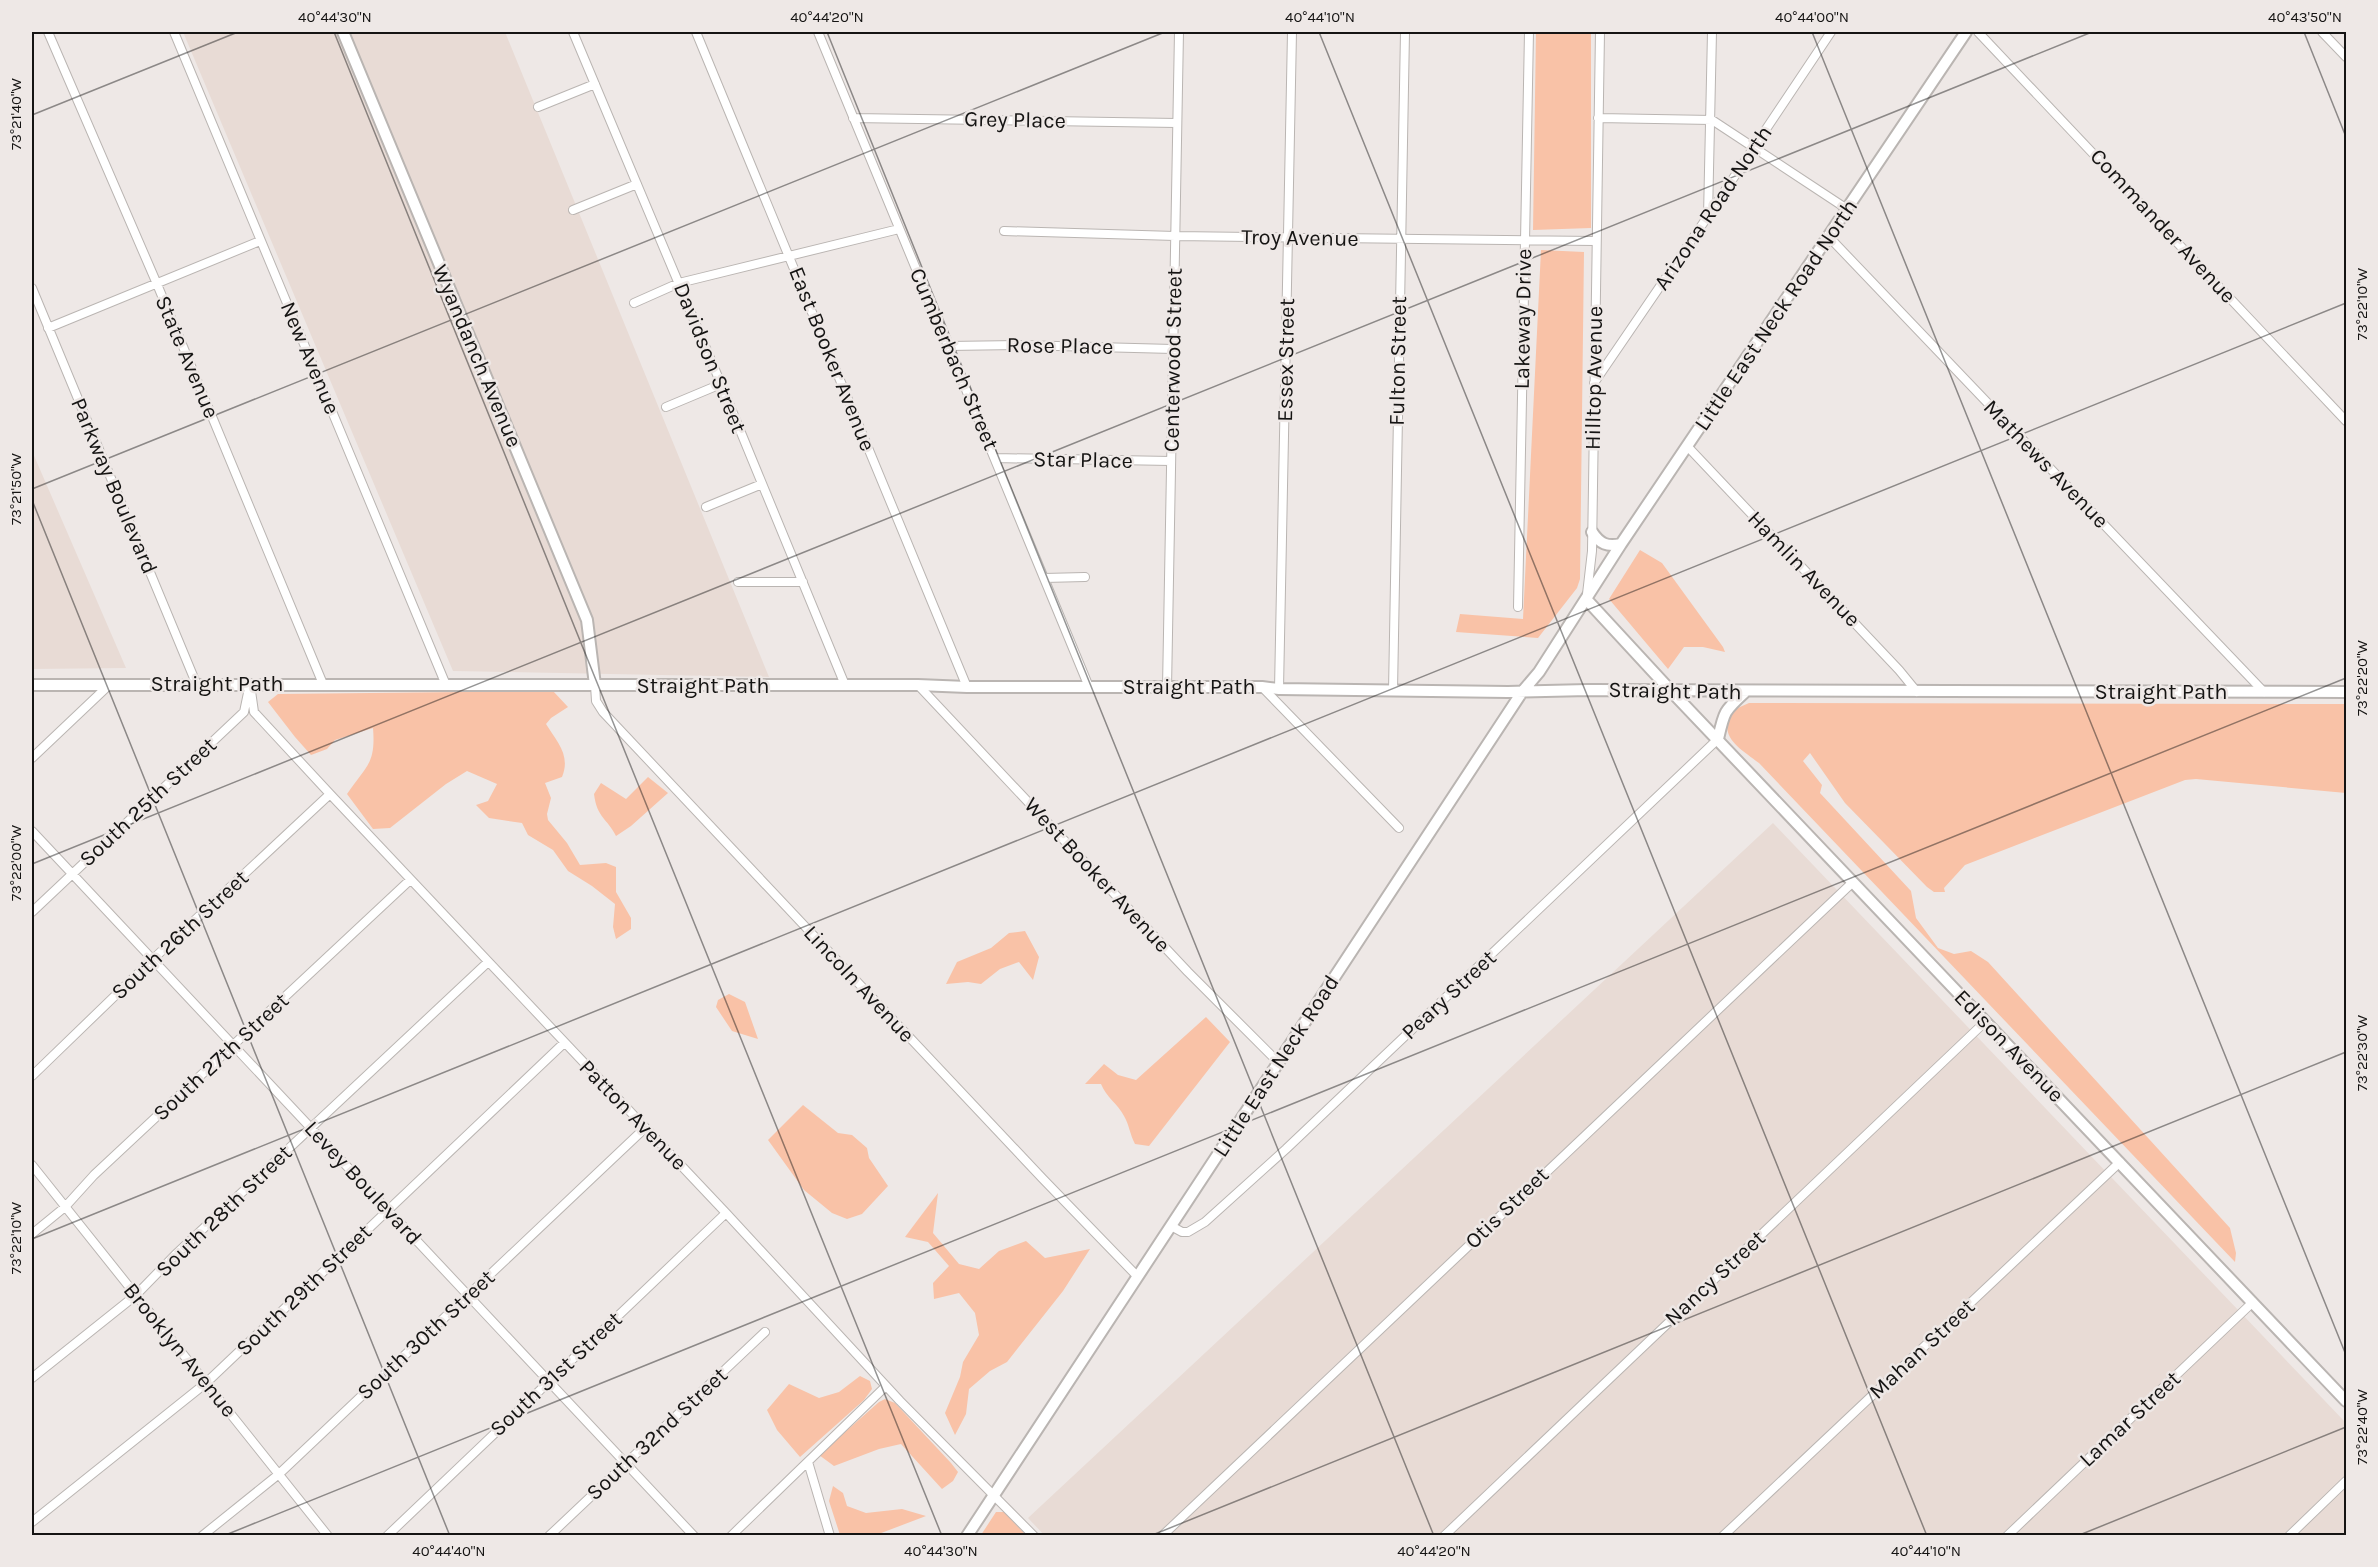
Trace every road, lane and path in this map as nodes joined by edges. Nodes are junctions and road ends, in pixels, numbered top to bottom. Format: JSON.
{"nodes":[{"id":1,"x":48,"y":32,"type":"edge"},
{"id":2,"x":174,"y":32,"type":"edge"},
{"id":3,"x":343,"y":32,"type":"edge"},
{"id":4,"x":573,"y":32,"type":"edge"},
{"id":5,"x":696,"y":32,"type":"edge"},
{"id":6,"x":818,"y":32,"type":"edge"},
{"id":7,"x":1179,"y":32,"type":"edge"},
{"id":8,"x":1292,"y":32,"type":"edge"},
{"id":9,"x":1405,"y":32,"type":"edge"},
{"id":10,"x":1529,"y":32,"type":"edge"},
{"id":11,"x":1599,"y":32,"type":"edge"},
{"id":12,"x":1712,"y":32,"type":"edge"},
{"id":13,"x":1831,"y":32,"type":"edge"},
{"id":14,"x":1966,"y":32,"type":"edge"},
{"id":15,"x":1978,"y":32,"type":"edge"},
{"id":16,"x":2322,"y":32,"type":"edge"},
{"id":17,"x":2346,"y":57,"type":"edge"},
{"id":18,"x":595,"y":84,"type":"junction"},
{"id":19,"x":538,"y":107,"type":"dead end"},
{"id":20,"x":853,"y":118,"type":"junction"},
{"id":21,"x":1598,"y":118,"type":"junction"},
{"id":22,"x":1712,"y":120,"type":"junction"},
{"id":23,"x":1177,"y":123,"type":"junction"},
{"id":24,"x":1754,"y":147,"type":"junction"},
{"id":25,"x":637,"y":184,"type":"junction"},
{"id":26,"x":1847,"y":208,"type":"junction"},
{"id":27,"x":573,"y":210,"type":"dead end"},
{"id":28,"x":1708,"y":216,"type":"junction"},
{"id":29,"x":899,"y":229,"type":"junction"},
{"id":30,"x":1004,"y":231,"type":"dead end"},
{"id":31,"x":1175,"y":236,"type":"junction"},
{"id":32,"x":1288,"y":237,"type":"junction"},
{"id":33,"x":1829,"y":237,"type":"junction"},
{"id":34,"x":1401,"y":240,"type":"junction"},
{"id":35,"x":260,"y":241,"type":"junction"},
{"id":36,"x":1525,"y":241,"type":"junction"},
{"id":37,"x":1596,"y":241,"type":"junction"},
{"id":38,"x":789,"y":257,"type":"junction"},
{"id":39,"x":679,"y":283,"type":"junction"},
{"id":40,"x":157,"y":284,"type":"junction"},
{"id":41,"x":32,"y":288,"type":"edge"},
{"id":42,"x":634,"y":303,"type":"dead end"},
{"id":43,"x":48,"y":328,"type":"junction"},
{"id":44,"x":948,"y":346,"type":"junction"},
{"id":45,"x":1173,"y":349,"type":"junction"},
{"id":46,"x":1593,"y":383,"type":"junction"},
{"id":47,"x":721,"y":384,"type":"junction"},
{"id":48,"x":666,"y":406,"type":"dead end"},
{"id":49,"x":2346,"y":421,"type":"edge"},
{"id":50,"x":1688,"y":447,"type":"junction"},
{"id":51,"x":995,"y":458,"type":"junction"},
{"id":52,"x":1171,"y":461,"type":"junction"},
{"id":53,"x":762,"y":484,"type":"junction"},
{"id":54,"x":706,"y":507,"type":"dead end"},
{"id":55,"x":1592,"y":532,"type":"junction"},
{"id":56,"x":1622,"y":544,"type":"junction"},
{"id":57,"x":1085,"y":577,"type":"dead end"},
{"id":58,"x":1044,"y":578,"type":"junction"},
{"id":59,"x":738,"y":582,"type":"dead end"},
{"id":60,"x":803,"y":582,"type":"junction"},
{"id":61,"x":1586,"y":598,"type":"junction"},
{"id":62,"x":1518,"y":607,"type":"dead end"},
{"id":63,"x":196,"y":683,"type":"junction"},
{"id":64,"x":111,"y":684,"type":"junction"},
{"id":65,"x":250,"y":684,"type":"junction"},
{"id":66,"x":323,"y":684,"type":"junction"},
{"id":67,"x":32,"y":685,"type":"edge"},
{"id":68,"x":446,"y":685,"type":"junction"},
{"id":69,"x":595,"y":685,"type":"junction"},
{"id":70,"x":845,"y":685,"type":"junction"},
{"id":71,"x":918,"y":685,"type":"junction"},
{"id":72,"x":967,"y":687,"type":"junction"},
{"id":73,"x":1089,"y":687,"type":"junction"},
{"id":74,"x":1262,"y":687,"type":"junction"},
{"id":75,"x":1167,"y":688,"type":"junction"},
{"id":76,"x":1279,"y":689,"type":"junction"},
{"id":77,"x":1393,"y":691,"type":"junction"},
{"id":78,"x":1671,"y":691,"type":"junction"},
{"id":79,"x":1522,"y":692,"type":"junction"},
{"id":80,"x":1745,"y":692,"type":"junction"},
{"id":81,"x":1917,"y":692,"type":"junction"},
{"id":82,"x":2264,"y":692,"type":"junction"},
{"id":83,"x":2346,"y":692,"type":"edge"},
{"id":84,"x":1718,"y":739,"type":"junction"},
{"id":85,"x":32,"y":758,"type":"edge"},
{"id":86,"x":330,"y":794,"type":"junction"},
{"id":87,"x":1399,"y":828,"type":"dead end"},
{"id":88,"x":32,"y":831,"type":"edge"},
{"id":89,"x":72,"y":873,"type":"junction"},
{"id":90,"x":410,"y":880,"type":"junction"},
{"id":91,"x":1853,"y":882,"type":"junction"},
{"id":92,"x":32,"y":912,"type":"edge"},
{"id":93,"x":152,"y":960,"type":"junction"},
{"id":94,"x":488,"y":962,"type":"junction"},
{"id":95,"x":1986,"y":1022,"type":"junction"},
{"id":96,"x":564,"y":1043,"type":"junction"},
{"id":97,"x":234,"y":1046,"type":"junction"},
{"id":98,"x":1278,"y":1062,"type":"junction"},
{"id":99,"x":32,"y":1076,"type":"edge"},
{"id":100,"x":311,"y":1128,"type":"junction"},
{"id":101,"x":645,"y":1128,"type":"junction"},
{"id":102,"x":2120,"y":1162,"type":"junction"},
{"id":103,"x":32,"y":1165,"type":"edge"},
{"id":104,"x":65,"y":1207,"type":"junction"},
{"id":105,"x":387,"y":1210,"type":"junction"},
{"id":106,"x":726,"y":1214,"type":"junction"},
{"id":107,"x":1171,"y":1226,"type":"junction"},
{"id":108,"x":32,"y":1234,"type":"edge"},
{"id":109,"x":1137,"y":1276,"type":"junction"},
{"id":110,"x":136,"y":1295,"type":"junction"},
{"id":111,"x":468,"y":1295,"type":"junction"},
{"id":112,"x":2253,"y":1302,"type":"junction"},
{"id":113,"x":765,"y":1332,"type":"dead end"},
{"id":114,"x":32,"y":1378,"type":"edge"},
{"id":115,"x":549,"y":1382,"type":"junction"},
{"id":116,"x":206,"y":1383,"type":"junction"},
{"id":117,"x":886,"y":1386,"type":"junction"},
{"id":118,"x":2346,"y":1401,"type":"edge"},
{"id":119,"x":808,"y":1462,"type":"junction"},
{"id":120,"x":625,"y":1463,"type":"junction"},
{"id":121,"x":279,"y":1474,"type":"junction"},
{"id":122,"x":2346,"y":1481,"type":"edge"},
{"id":123,"x":994,"y":1495,"type":"junction"},
{"id":124,"x":32,"y":1522,"type":"edge"},
{"id":125,"x":202,"y":1536,"type":"edge"},
{"id":126,"x":328,"y":1536,"type":"edge"},
{"id":127,"x":387,"y":1536,"type":"edge"},
{"id":128,"x":549,"y":1536,"type":"edge"},
{"id":129,"x":694,"y":1536,"type":"edge"},
{"id":130,"x":731,"y":1536,"type":"edge"},
{"id":131,"x":830,"y":1536,"type":"edge"},
{"id":132,"x":967,"y":1536,"type":"edge"},
{"id":133,"x":1034,"y":1536,"type":"edge"},
{"id":134,"x":1162,"y":1536,"type":"edge"},
{"id":135,"x":1444,"y":1536,"type":"edge"},
{"id":136,"x":1724,"y":1536,"type":"edge"},
{"id":137,"x":2007,"y":1536,"type":"edge"},
{"id":138,"x":2289,"y":1536,"type":"edge"}],
"edges":[{"from":1,"to":40,"type":"street","name":"State Avenue"},
{"from":2,"to":35,"type":"street","name":"New Avenue"},
{"from":3,"to":69,"type":"main road","name":"Wyandanch Avenue"},
{"from":4,"to":18,"type":"street","name":"Davidson Street"},
{"from":5,"to":38,"type":"street","name":"East Booker Avenue"},
{"from":6,"to":20,"type":"street","name":"Cumberbach Street"},
{"from":7,"to":23,"type":"street","name":"Centerwood Street"},
{"from":8,"to":32,"type":"street","name":"Essex Street"},
{"from":9,"to":34,"type":"street","name":"Fulton Street"},
{"from":10,"to":36,"type":"street","name":"Lakeway Drive"},
{"from":11,"to":21,"type":"street","name":"Hilltop Avenue"},
{"from":12,"to":22,"type":"street"},
{"from":13,"to":24,"type":"street","name":"Arizona Road North"},
{"from":14,"to":26,"type":"main road","name":"Little East Neck Road North"},
{"from":15,"to":49,"type":"street","name":"Commander Avenue"},
{"from":16,"to":17,"type":"street"},
{"from":18,"to":19,"type":"street"},
{"from":18,"to":25,"type":"street","name":"Davidson Street"},
{"from":20,"to":23,"type":"street","name":"Grey Place"},
{"from":20,"to":29,"type":"street","name":"Cumberbach Street"},
{"from":21,"to":22,"type":"street"},
{"from":21,"to":37,"type":"street","name":"Hilltop Avenue"},
{"from":22,"to":24,"type":"street"},
{"from":22,"to":28,"type":"street"},
{"from":23,"to":31,"type":"street","name":"Centerwood Street"},
{"from":24,"to":26,"type":"street"},
{"from":24,"to":28,"type":"street","name":"Arizona Road North"},
{"from":25,"to":27,"type":"street"},
{"from":25,"to":39,"type":"street","name":"Davidson Street"},
{"from":26,"to":33,"type":"main road","name":"Little East Neck Road North"},
{"from":28,"to":46,"type":"street","name":"Arizona Road North"},
{"from":29,"to":38,"type":"street"},
{"from":29,"to":44,"type":"street","name":"Cumberbach Street"},
{"from":30,"to":31,"type":"street","name":"Troy Avenue"},
{"from":31,"to":32,"type":"street","name":"Troy Avenue"},
{"from":31,"to":45,"type":"street","name":"Centerwood Street"},
{"from":32,"to":34,"type":"street","name":"Troy Avenue"},
{"from":32,"to":76,"type":"street","name":"Essex Street"},
{"from":33,"to":50,"type":"main road","name":"Little East Neck Road North"},
{"from":33,"to":82,"type":"street","name":"Mathews Avenue"},
{"from":34,"to":36,"type":"street","name":"Troy Avenue"},
{"from":34,"to":77,"type":"street","name":"Fulton Street"},
{"from":35,"to":40,"type":"street"},
{"from":35,"to":68,"type":"street","name":"New Avenue"},
{"from":36,"to":37,"type":"street","name":"Troy Avenue"},
{"from":36,"to":62,"type":"street","name":"Lakeway Drive"},
{"from":37,"to":46,"type":"street","name":"Hilltop Avenue"},
{"from":38,"to":39,"type":"street"},
{"from":38,"to":72,"type":"street","name":"East Booker Avenue"},
{"from":39,"to":42,"type":"street"},
{"from":39,"to":47,"type":"street","name":"Davidson Street"},
{"from":40,"to":43,"type":"street"},
{"from":40,"to":66,"type":"street","name":"State Avenue"},
{"from":41,"to":43,"type":"street","name":"Parkway Boulevard"},
{"from":43,"to":63,"type":"street","name":"Parkway Boulevard"},
{"from":44,"to":45,"type":"street","name":"Rose Place"},
{"from":44,"to":51,"type":"street","name":"Cumberbach Street"},
{"from":45,"to":52,"type":"street","name":"Centerwood Street"},
{"from":46,"to":55,"type":"street","name":"Hilltop Avenue"},
{"from":47,"to":48,"type":"street"},
{"from":47,"to":53,"type":"street","name":"Davidson Street"},
{"from":50,"to":56,"type":"main road","name":"Little East Neck Road North"},
{"from":50,"to":81,"type":"street","name":"Hamlin Avenue"},
{"from":51,"to":52,"type":"street","name":"Star Place"},
{"from":51,"to":58,"type":"street","name":"Cumberbach Street"},
{"from":52,"to":75,"type":"street","name":"Centerwood Street"},
{"from":53,"to":54,"type":"street"},
{"from":53,"to":60,"type":"street","name":"Davidson Street"},
{"from":55,"to":56,"type":"main road"},
{"from":55,"to":61,"type":"street","name":"Hilltop Avenue"},
{"from":56,"to":61,"type":"main road","name":"Little East Neck Road North"},
{"from":57,"to":58,"type":"street"},
{"from":58,"to":73,"type":"street","name":"Cumberbach Street"},
{"from":59,"to":60,"type":"street"},
{"from":60,"to":70,"type":"street","name":"Davidson Street"},
{"from":61,"to":78,"type":"main road"},
{"from":61,"to":79,"type":"main road","name":"Little East Neck Road"},
{"from":63,"to":64,"type":"main road","name":"Straight Path"},
{"from":63,"to":65,"type":"main road","name":"Straight Path"},
{"from":64,"to":67,"type":"main road","name":"Straight Path"},
{"from":64,"to":85,"type":"street"},
{"from":65,"to":66,"type":"main road","name":"Straight Path"},
{"from":65,"to":86,"type":"street","name":"Patton Avenue"},
{"from":65,"to":89,"type":"street","name":"South 25th Street"},
{"from":66,"to":68,"type":"main road","name":"Straight Path"},
{"from":68,"to":69,"type":"main road","name":"Straight Path"},
{"from":69,"to":70,"type":"main road","name":"Straight Path"},
{"from":69,"to":109,"type":"street","name":"Lincoln Avenue"},
{"from":70,"to":71,"type":"main road","name":"Straight Path"},
{"from":71,"to":72,"type":"main road","name":"Straight Path"},
{"from":71,"to":98,"type":"street","name":"West Booker Avenue"},
{"from":72,"to":73,"type":"main road","name":"Straight Path"},
{"from":73,"to":75,"type":"main road","name":"Straight Path"},
{"from":74,"to":75,"type":"main road","name":"Straight Path"},
{"from":74,"to":76,"type":"main road","name":"Straight Path"},
{"from":74,"to":87,"type":"street"},
{"from":76,"to":77,"type":"main road","name":"Straight Path"},
{"from":77,"to":79,"type":"main road","name":"Straight Path"},
{"from":78,"to":79,"type":"main road","name":"Straight Path"},
{"from":78,"to":80,"type":"main road","name":"Straight Path"},
{"from":78,"to":84,"type":"main road","name":"Edison Avenue"},
{"from":79,"to":98,"type":"main road","name":"Little East Neck Road"},
{"from":80,"to":81,"type":"main road","name":"Straight Path"},
{"from":80,"to":84,"type":"main road"},
{"from":81,"to":82,"type":"main road","name":"Straight Path"},
{"from":82,"to":83,"type":"main road","name":"Straight Path"},
{"from":84,"to":91,"type":"main road","name":"Edison Avenue"},
{"from":84,"to":107,"type":"street","name":"Peary Street"},
{"from":86,"to":90,"type":"street","name":"Patton Avenue"},
{"from":86,"to":93,"type":"street","name":"South 26th Street"},
{"from":88,"to":89,"type":"street","name":"Levey Boulevard"},
{"from":89,"to":92,"type":"street","name":"South 25th Street"},
{"from":89,"to":93,"type":"street","name":"Levey Boulevard"},
{"from":90,"to":94,"type":"street","name":"Patton Avenue"},
{"from":90,"to":97,"type":"street","name":"South 27th Street"},
{"from":91,"to":95,"type":"main road","name":"Edison Avenue"},
{"from":91,"to":134,"type":"street","name":"Otis Street"},
{"from":93,"to":97,"type":"street","name":"Levey Boulevard"},
{"from":93,"to":99,"type":"street","name":"South 26th Street"},
{"from":94,"to":96,"type":"street","name":"Patton Avenue"},
{"from":94,"to":100,"type":"street","name":"South 28th Street"},
{"from":95,"to":102,"type":"main road","name":"Edison Avenue"},
{"from":95,"to":135,"type":"street","name":"Nancy Street"},
{"from":96,"to":101,"type":"street","name":"Patton Avenue"},
{"from":96,"to":105,"type":"street","name":"South 29th Street"},
{"from":97,"to":100,"type":"street","name":"Levey Boulevard"},
{"from":97,"to":104,"type":"street","name":"South 27th Street"},
{"from":98,"to":107,"type":"main road","name":"Little East Neck Road"},
{"from":100,"to":105,"type":"street","name":"Levey Boulevard"},
{"from":100,"to":110,"type":"street","name":"South 28th Street"},
{"from":101,"to":106,"type":"street","name":"Patton Avenue"},
{"from":101,"to":111,"type":"street","name":"South 30th Street"},
{"from":102,"to":112,"type":"main road","name":"Edison Avenue"},
{"from":102,"to":136,"type":"street","name":"Mahan Street"},
{"from":103,"to":104,"type":"street","name":"Brooklyn Avenue"},
{"from":104,"to":108,"type":"street","name":"South 27th Street"},
{"from":104,"to":110,"type":"street","name":"Brooklyn Avenue"},
{"from":105,"to":111,"type":"street","name":"Levey Boulevard"},
{"from":105,"to":116,"type":"street","name":"South 29th Street"},
{"from":106,"to":115,"type":"street","name":"South 31st Street"},
{"from":106,"to":117,"type":"street","name":"Patton Avenue"},
{"from":107,"to":109,"type":"main road","name":"Little East Neck Road"},
{"from":109,"to":123,"type":"main road","name":"Little East Neck Road"},
{"from":110,"to":114,"type":"street","name":"South 28th Street"},
{"from":110,"to":116,"type":"street","name":"Brooklyn Avenue"},
{"from":111,"to":115,"type":"street","name":"Levey Boulevard"},
{"from":111,"to":121,"type":"street","name":"South 30th Street"},
{"from":112,"to":118,"type":"main road","name":"Edison Avenue"},
{"from":112,"to":137,"type":"street","name":"Lamar Street"},
{"from":113,"to":120,"type":"street","name":"South 32nd Street"},
{"from":115,"to":120,"type":"street","name":"Levey Boulevard"},
{"from":115,"to":127,"type":"street","name":"South 31st Street"},
{"from":116,"to":121,"type":"street","name":"Brooklyn Avenue"},
{"from":116,"to":124,"type":"street","name":"South 29th Street"},
{"from":117,"to":119,"type":"street"},
{"from":117,"to":123,"type":"street","name":"Patton Avenue"},
{"from":119,"to":130,"type":"street"},
{"from":119,"to":131,"type":"street"},
{"from":120,"to":128,"type":"street","name":"South 32nd Street"},
{"from":120,"to":129,"type":"street","name":"Levey Boulevard"},
{"from":121,"to":125,"type":"street","name":"South 30th Street"},
{"from":121,"to":126,"type":"street","name":"Brooklyn Avenue"},
{"from":122,"to":138,"type":"street"},
{"from":123,"to":132,"type":"main road","name":"Little East Neck Road"},
{"from":123,"to":133,"type":"street","name":"Patton Avenue"}]}
